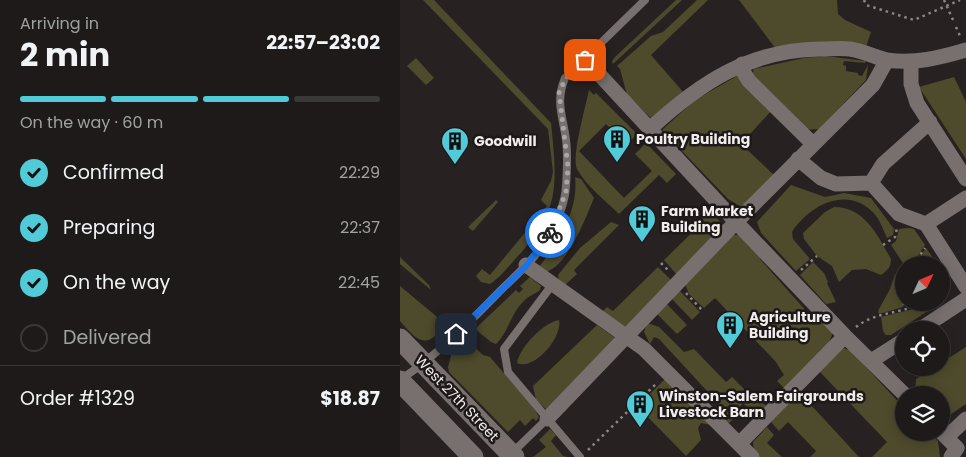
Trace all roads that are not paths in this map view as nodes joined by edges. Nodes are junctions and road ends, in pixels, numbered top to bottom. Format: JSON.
{"nodes":[{"id":1,"x":645,"y":0,"type":"edge"},
{"id":2,"x":966,"y":50,"type":"edge"},
{"id":3,"x":585,"y":60,"type":"junction"},
{"id":4,"x":887,"y":60,"type":"junction"},
{"id":5,"x":911,"y":61,"type":"junction"},
{"id":6,"x":742,"y":64,"type":"junction"},
{"id":7,"x":930,"y":122,"type":"junction"},
{"id":8,"x":651,"y":128,"type":"junction"},
{"id":9,"x":813,"y":144,"type":"junction"},
{"id":10,"x":798,"y":159,"type":"junction"},
{"id":11,"x":966,"y":179,"type":"edge"},
{"id":12,"x":871,"y":183,"type":"junction"},
{"id":13,"x":966,"y":198,"type":"edge"},
{"id":14,"x":736,"y":222,"type":"junction"},
{"id":15,"x":926,"y":224,"type":"junction"},
{"id":16,"x":526,"y":266,"type":"junction"},
{"id":17,"x":552,"y":285,"type":"junction"},
{"id":18,"x":966,"y":286,"type":"edge"},
{"id":19,"x":966,"y":299,"type":"edge"},
{"id":20,"x":933,"y":321,"type":"edge"},
{"id":21,"x":626,"y":336,"type":"junction"},
{"id":22,"x":845,"y":336,"type":"junction"},
{"id":23,"x":400,"y":339,"type":"edge"},
{"id":24,"x":895,"y":346,"type":"edge"},
{"id":25,"x":871,"y":361,"type":"junction"},
{"id":26,"x":424,"y":364,"type":"junction"},
{"id":27,"x":400,"y":380,"type":"edge"},
{"id":28,"x":895,"y":386,"type":"edge"},
{"id":29,"x":547,"y":419,"type":"junction"},
{"id":30,"x":966,"y":419,"type":"edge"},
{"id":31,"x":739,"y":444,"type":"junction"},
{"id":32,"x":952,"y":446,"type":"edge"},
{"id":33,"x":512,"y":456,"type":"edge"},
{"id":34,"x":473,"y":457,"type":"edge"},
{"id":35,"x":581,"y":457,"type":"edge"},
{"id":36,"x":752,"y":457,"type":"edge"}],
"edges":[{"from":1,"to":3,"type":"lane"},
{"from":2,"to":5,"type":"street"},
{"from":3,"to":8,"type":"street"},
{"from":3,"to":16,"type":"lane"},
{"from":4,"to":5,"type":"street"},
{"from":4,"to":6,"type":"street"},
{"from":4,"to":9,"type":"street"},
{"from":5,"to":7,"type":"street"},
{"from":6,"to":8,"type":"street"},
{"from":6,"to":9,"type":"street"},
{"from":7,"to":11,"type":"street"},
{"from":7,"to":12,"type":"street"},
{"from":8,"to":14,"type":"street"},
{"from":9,"to":10,"type":"street"},
{"from":10,"to":12,"type":"street"},
{"from":10,"to":14,"type":"street"},
{"from":12,"to":15,"type":"street"},
{"from":13,"to":15,"type":"street"},
{"from":14,"to":21,"type":"street"},
{"from":14,"to":22,"type":"street"},
{"from":15,"to":18,"type":"street"},
{"from":16,"to":17,"type":"street"},
{"from":16,"to":26,"type":"lane"},
{"from":17,"to":21,"type":"street"},
{"from":17,"to":29,"type":"lane"},
{"from":19,"to":20,"type":"street"},
{"from":21,"to":29,"type":"street"},
{"from":21,"to":31,"type":"street"},
{"from":22,"to":25,"type":"street"},
{"from":22,"to":31,"type":"street"},
{"from":23,"to":26,"type":"street","name":"West 27th Street"},
{"from":24,"to":25,"type":"street"},
{"from":25,"to":28,"type":"street"},
{"from":26,"to":27,"type":"lane"},
{"from":26,"to":33,"type":"street","name":"West 27th Street"},
{"from":27,"to":34,"type":"street","name":"West 27th Street"},
{"from":29,"to":33,"type":"lane"},
{"from":29,"to":35,"type":"lane"},
{"from":30,"to":32,"type":"street"},
{"from":31,"to":36,"type":"street"}]}
